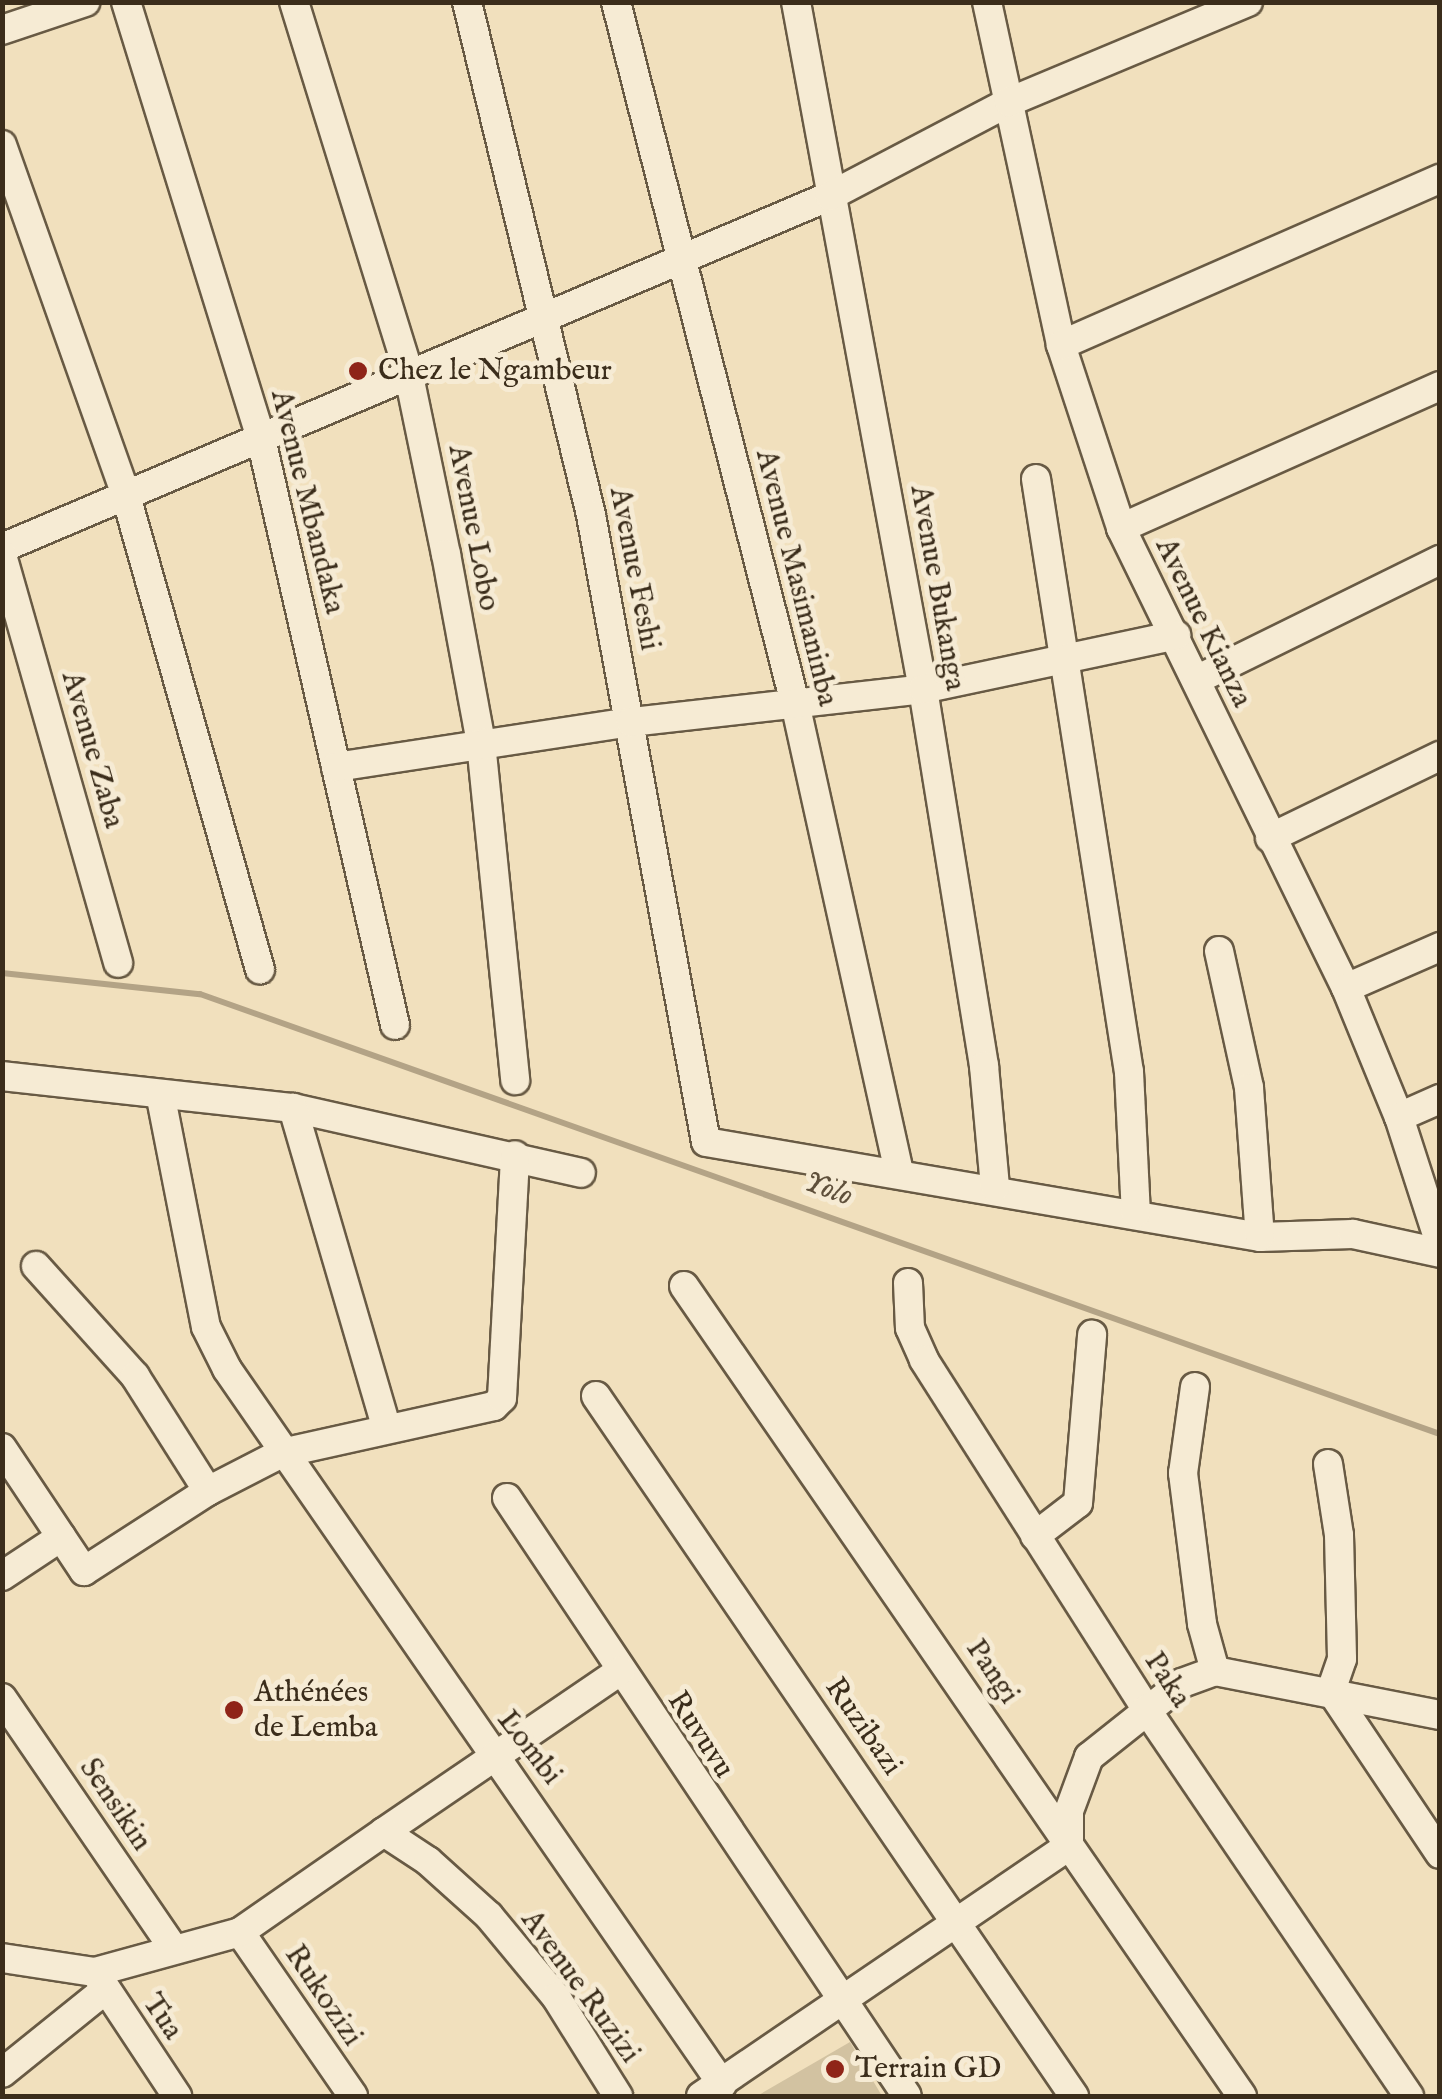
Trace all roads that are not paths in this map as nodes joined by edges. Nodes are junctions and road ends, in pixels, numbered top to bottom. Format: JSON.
{"nodes":[{"id":1,"x":86,"y":2,"type":"edge"},
{"id":2,"x":126,"y":2,"type":"edge"},
{"id":3,"x":294,"y":2,"type":"edge"},
{"id":4,"x":467,"y":2,"type":"edge"},
{"id":5,"x":616,"y":2,"type":"edge"},
{"id":6,"x":796,"y":2,"type":"edge"},
{"id":7,"x":987,"y":2,"type":"edge"},
{"id":8,"x":1248,"y":2,"type":"edge"},
{"id":9,"x":10,"y":19,"type":"edge"},
{"id":10,"x":1009,"y":102,"type":"junction"},
{"id":11,"x":2,"y":145,"type":"edge"},
{"id":12,"x":1440,"y":179,"type":"edge"},
{"id":13,"x":830,"y":196,"type":"junction"},
{"id":14,"x":680,"y":256,"type":"junction"},
{"id":15,"x":546,"y":312,"type":"junction"},
{"id":16,"x":1062,"y":344,"type":"junction"},
{"id":17,"x":408,"y":371,"type":"junction"},
{"id":18,"x":1440,"y":386,"type":"edge"},
{"id":19,"x":261,"y":438,"type":"junction"},
{"id":20,"x":1036,"y":478,"type":"dead end"},
{"id":21,"x":126,"y":496,"type":"junction"},
{"id":22,"x":1121,"y":528,"type":"junction"},
{"id":23,"x":2,"y":552,"type":"edge"},
{"id":24,"x":1440,"y":560,"type":"edge"},
{"id":25,"x":1176,"y":636,"type":"junction"},
{"id":26,"x":1066,"y":658,"type":"junction"},
{"id":27,"x":1196,"y":680,"type":"junction"},
{"id":28,"x":923,"y":689,"type":"junction"},
{"id":29,"x":795,"y":703,"type":"junction"},
{"id":30,"x":632,"y":722,"type":"junction"},
{"id":31,"x":481,"y":743,"type":"junction"},
{"id":32,"x":1440,"y":756,"type":"edge"},
{"id":33,"x":336,"y":766,"type":"junction"},
{"id":34,"x":1270,"y":838,"type":"junction"},
{"id":35,"x":1440,"y":947,"type":"edge"},
{"id":36,"x":1219,"y":951,"type":"dead end"},
{"id":37,"x":118,"y":963,"type":"dead end"},
{"id":38,"x":260,"y":969,"type":"dead end"},
{"id":39,"x":1346,"y":988,"type":"junction"},
{"id":40,"x":396,"y":1025,"type":"dead end"},
{"id":41,"x":2,"y":1076,"type":"edge"},
{"id":42,"x":515,"y":1080,"type":"dead end"},
{"id":43,"x":162,"y":1098,"type":"junction"},
{"id":44,"x":1440,"y":1099,"type":"edge"},
{"id":45,"x":293,"y":1108,"type":"junction"},
{"id":46,"x":1399,"y":1117,"type":"junction"},
{"id":47,"x":515,"y":1156,"type":"junction"},
{"id":48,"x":581,"y":1173,"type":"dead end"},
{"id":49,"x":899,"y":1174,"type":"junction"},
{"id":50,"x":995,"y":1188,"type":"junction"},
{"id":51,"x":1136,"y":1213,"type":"junction"},
{"id":52,"x":1260,"y":1237,"type":"junction"},
{"id":53,"x":1440,"y":1244,"type":"edge"},
{"id":54,"x":1440,"y":1253,"type":"edge"},
{"id":55,"x":36,"y":1266,"type":"dead end"},
{"id":56,"x":908,"y":1283,"type":"dead end"},
{"id":57,"x":684,"y":1286,"type":"dead end"},
{"id":58,"x":1092,"y":1335,"type":"dead end"},
{"id":59,"x":1195,"y":1387,"type":"dead end"},
{"id":60,"x":596,"y":1396,"type":"dead end"},
{"id":61,"x":386,"y":1426,"type":"junction"},
{"id":62,"x":2,"y":1448,"type":"edge"},
{"id":63,"x":282,"y":1453,"type":"junction"},
{"id":64,"x":1328,"y":1464,"type":"dead end"},
{"id":65,"x":208,"y":1491,"type":"junction"},
{"id":66,"x":508,"y":1498,"type":"dead end"},
{"id":67,"x":60,"y":1536,"type":"junction"},
{"id":68,"x":1036,"y":1536,"type":"junction"},
{"id":69,"x":2,"y":1576,"type":"edge"},
{"id":70,"x":620,"y":1671,"type":"junction"},
{"id":71,"x":1215,"y":1671,"type":"junction"},
{"id":72,"x":1331,"y":1691,"type":"junction"},
{"id":73,"x":2,"y":1698,"type":"edge"},
{"id":74,"x":1146,"y":1709,"type":"junction"},
{"id":75,"x":1440,"y":1715,"type":"edge"},
{"id":76,"x":491,"y":1755,"type":"junction"},
{"id":77,"x":384,"y":1832,"type":"junction"},
{"id":78,"x":1069,"y":1846,"type":"junction"},
{"id":79,"x":1440,"y":1854,"type":"edge"},
{"id":80,"x":958,"y":1922,"type":"junction"},
{"id":81,"x":240,"y":1932,"type":"junction"},
{"id":82,"x":174,"y":1948,"type":"junction"},
{"id":83,"x":4,"y":1956,"type":"edge"},
{"id":84,"x":100,"y":1981,"type":"junction"},
{"id":85,"x":844,"y":2002,"type":"junction"},
{"id":86,"x":2,"y":2073,"type":"edge"},
{"id":87,"x":712,"y":2090,"type":"edge"},
{"id":88,"x":177,"y":2096,"type":"edge"},
{"id":89,"x":352,"y":2096,"type":"edge"},
{"id":90,"x":618,"y":2096,"type":"edge"},
{"id":91,"x":907,"y":2096,"type":"edge"},
{"id":92,"x":1074,"y":2096,"type":"edge"},
{"id":93,"x":1242,"y":2096,"type":"edge"},
{"id":94,"x":1409,"y":2096,"type":"edge"}],
"edges":[{"from":1,"to":9,"type":"street"},
{"from":2,"to":19,"type":"street","name":"Avenue Mbandaka"},
{"from":3,"to":17,"type":"street","name":"Avenue Lobo"},
{"from":4,"to":15,"type":"street","name":"Avenue Feshi"},
{"from":5,"to":14,"type":"street","name":"Avenue Masimaninba"},
{"from":6,"to":13,"type":"street","name":"Avenue Bukanga"},
{"from":7,"to":10,"type":"street","name":"Avenue Kianza"},
{"from":8,"to":10,"type":"street"},
{"from":10,"to":13,"type":"street"},
{"from":10,"to":16,"type":"street","name":"Avenue Kianza"},
{"from":11,"to":21,"type":"street"},
{"from":12,"to":16,"type":"street"},
{"from":13,"to":14,"type":"street"},
{"from":13,"to":28,"type":"street","name":"Avenue Bukanga"},
{"from":14,"to":15,"type":"street"},
{"from":14,"to":29,"type":"street","name":"Avenue Masimaninba"},
{"from":15,"to":17,"type":"street"},
{"from":15,"to":30,"type":"street","name":"Avenue Feshi"},
{"from":16,"to":22,"type":"street","name":"Avenue Kianza"},
{"from":17,"to":19,"type":"street"},
{"from":17,"to":31,"type":"street","name":"Avenue Lobo"},
{"from":18,"to":22,"type":"street"},
{"from":19,"to":21,"type":"street"},
{"from":19,"to":33,"type":"street","name":"Avenue Mbandaka"},
{"from":20,"to":26,"type":"street"},
{"from":21,"to":23,"type":"street"},
{"from":21,"to":38,"type":"street"},
{"from":22,"to":25,"type":"street","name":"Avenue Kianza"},
{"from":23,"to":37,"type":"street","name":"Avenue Zaba"},
{"from":24,"to":27,"type":"street"},
{"from":25,"to":26,"type":"street"},
{"from":25,"to":27,"type":"street","name":"Avenue Kianza"},
{"from":26,"to":28,"type":"street"},
{"from":26,"to":51,"type":"street"},
{"from":27,"to":34,"type":"street","name":"Avenue Kianza"},
{"from":28,"to":29,"type":"street"},
{"from":28,"to":50,"type":"street","name":"Avenue Bukanga"},
{"from":29,"to":30,"type":"street"},
{"from":29,"to":49,"type":"street","name":"Avenue Masimaninba"},
{"from":30,"to":31,"type":"street"},
{"from":30,"to":49,"type":"street","name":"Avenue Feshi"},
{"from":31,"to":33,"type":"street"},
{"from":31,"to":42,"type":"street","name":"Avenue Lobo"},
{"from":32,"to":34,"type":"street"},
{"from":33,"to":40,"type":"street","name":"Avenue Mbandaka"},
{"from":34,"to":39,"type":"street","name":"Avenue Kianza"},
{"from":35,"to":39,"type":"street"},
{"from":36,"to":52,"type":"street"},
{"from":39,"to":46,"type":"street","name":"Avenue Kianza"},
{"from":41,"to":43,"type":"street"},
{"from":43,"to":45,"type":"street"},
{"from":43,"to":63,"type":"street","name":"Lombi"},
{"from":44,"to":46,"type":"street"},
{"from":45,"to":47,"type":"street"},
{"from":45,"to":61,"type":"street"},
{"from":46,"to":53,"type":"street","name":"Avenue Kianza"},
{"from":47,"to":48,"type":"street"},
{"from":47,"to":61,"type":"street"},
{"from":49,"to":50,"type":"street"},
{"from":50,"to":51,"type":"street"},
{"from":51,"to":52,"type":"street"},
{"from":52,"to":54,"type":"street"},
{"from":55,"to":65,"type":"street"},
{"from":56,"to":68,"type":"street","name":"Paka"},
{"from":57,"to":78,"type":"street","name":"Pangi"},
{"from":58,"to":68,"type":"street"},
{"from":59,"to":71,"type":"street"},
{"from":60,"to":80,"type":"street","name":"Ruzibazi"},
{"from":61,"to":63,"type":"street"},
{"from":62,"to":67,"type":"street"},
{"from":63,"to":65,"type":"street"},
{"from":63,"to":76,"type":"street","name":"Lombi"},
{"from":64,"to":72,"type":"street"},
{"from":65,"to":67,"type":"street"},
{"from":66,"to":70,"type":"street","name":"Ruvuvu"},
{"from":67,"to":69,"type":"street"},
{"from":68,"to":74,"type":"street","name":"Paka"},
{"from":70,"to":76,"type":"street"},
{"from":70,"to":85,"type":"street","name":"Ruvuvu"},
{"from":71,"to":72,"type":"street"},
{"from":71,"to":74,"type":"street"},
{"from":72,"to":75,"type":"street"},
{"from":72,"to":79,"type":"street"},
{"from":73,"to":82,"type":"street","name":"Sensikin"},
{"from":74,"to":78,"type":"street"},
{"from":74,"to":94,"type":"street","name":"Paka"},
{"from":76,"to":77,"type":"street"},
{"from":76,"to":87,"type":"street","name":"Lombi"},
{"from":77,"to":81,"type":"street"},
{"from":77,"to":90,"type":"street","name":"Avenue Ruzizi"},
{"from":78,"to":80,"type":"street"},
{"from":78,"to":93,"type":"street","name":"Pangi"},
{"from":80,"to":85,"type":"street"},
{"from":80,"to":92,"type":"street","name":"Ruzibazi"},
{"from":81,"to":82,"type":"street"},
{"from":81,"to":89,"type":"street","name":"Rukozizi"},
{"from":82,"to":84,"type":"street"},
{"from":83,"to":84,"type":"street"},
{"from":84,"to":86,"type":"street"},
{"from":84,"to":88,"type":"street","name":"Tua"},
{"from":85,"to":87,"type":"street"},
{"from":85,"to":91,"type":"street","name":"Ruvuvu"}]}
